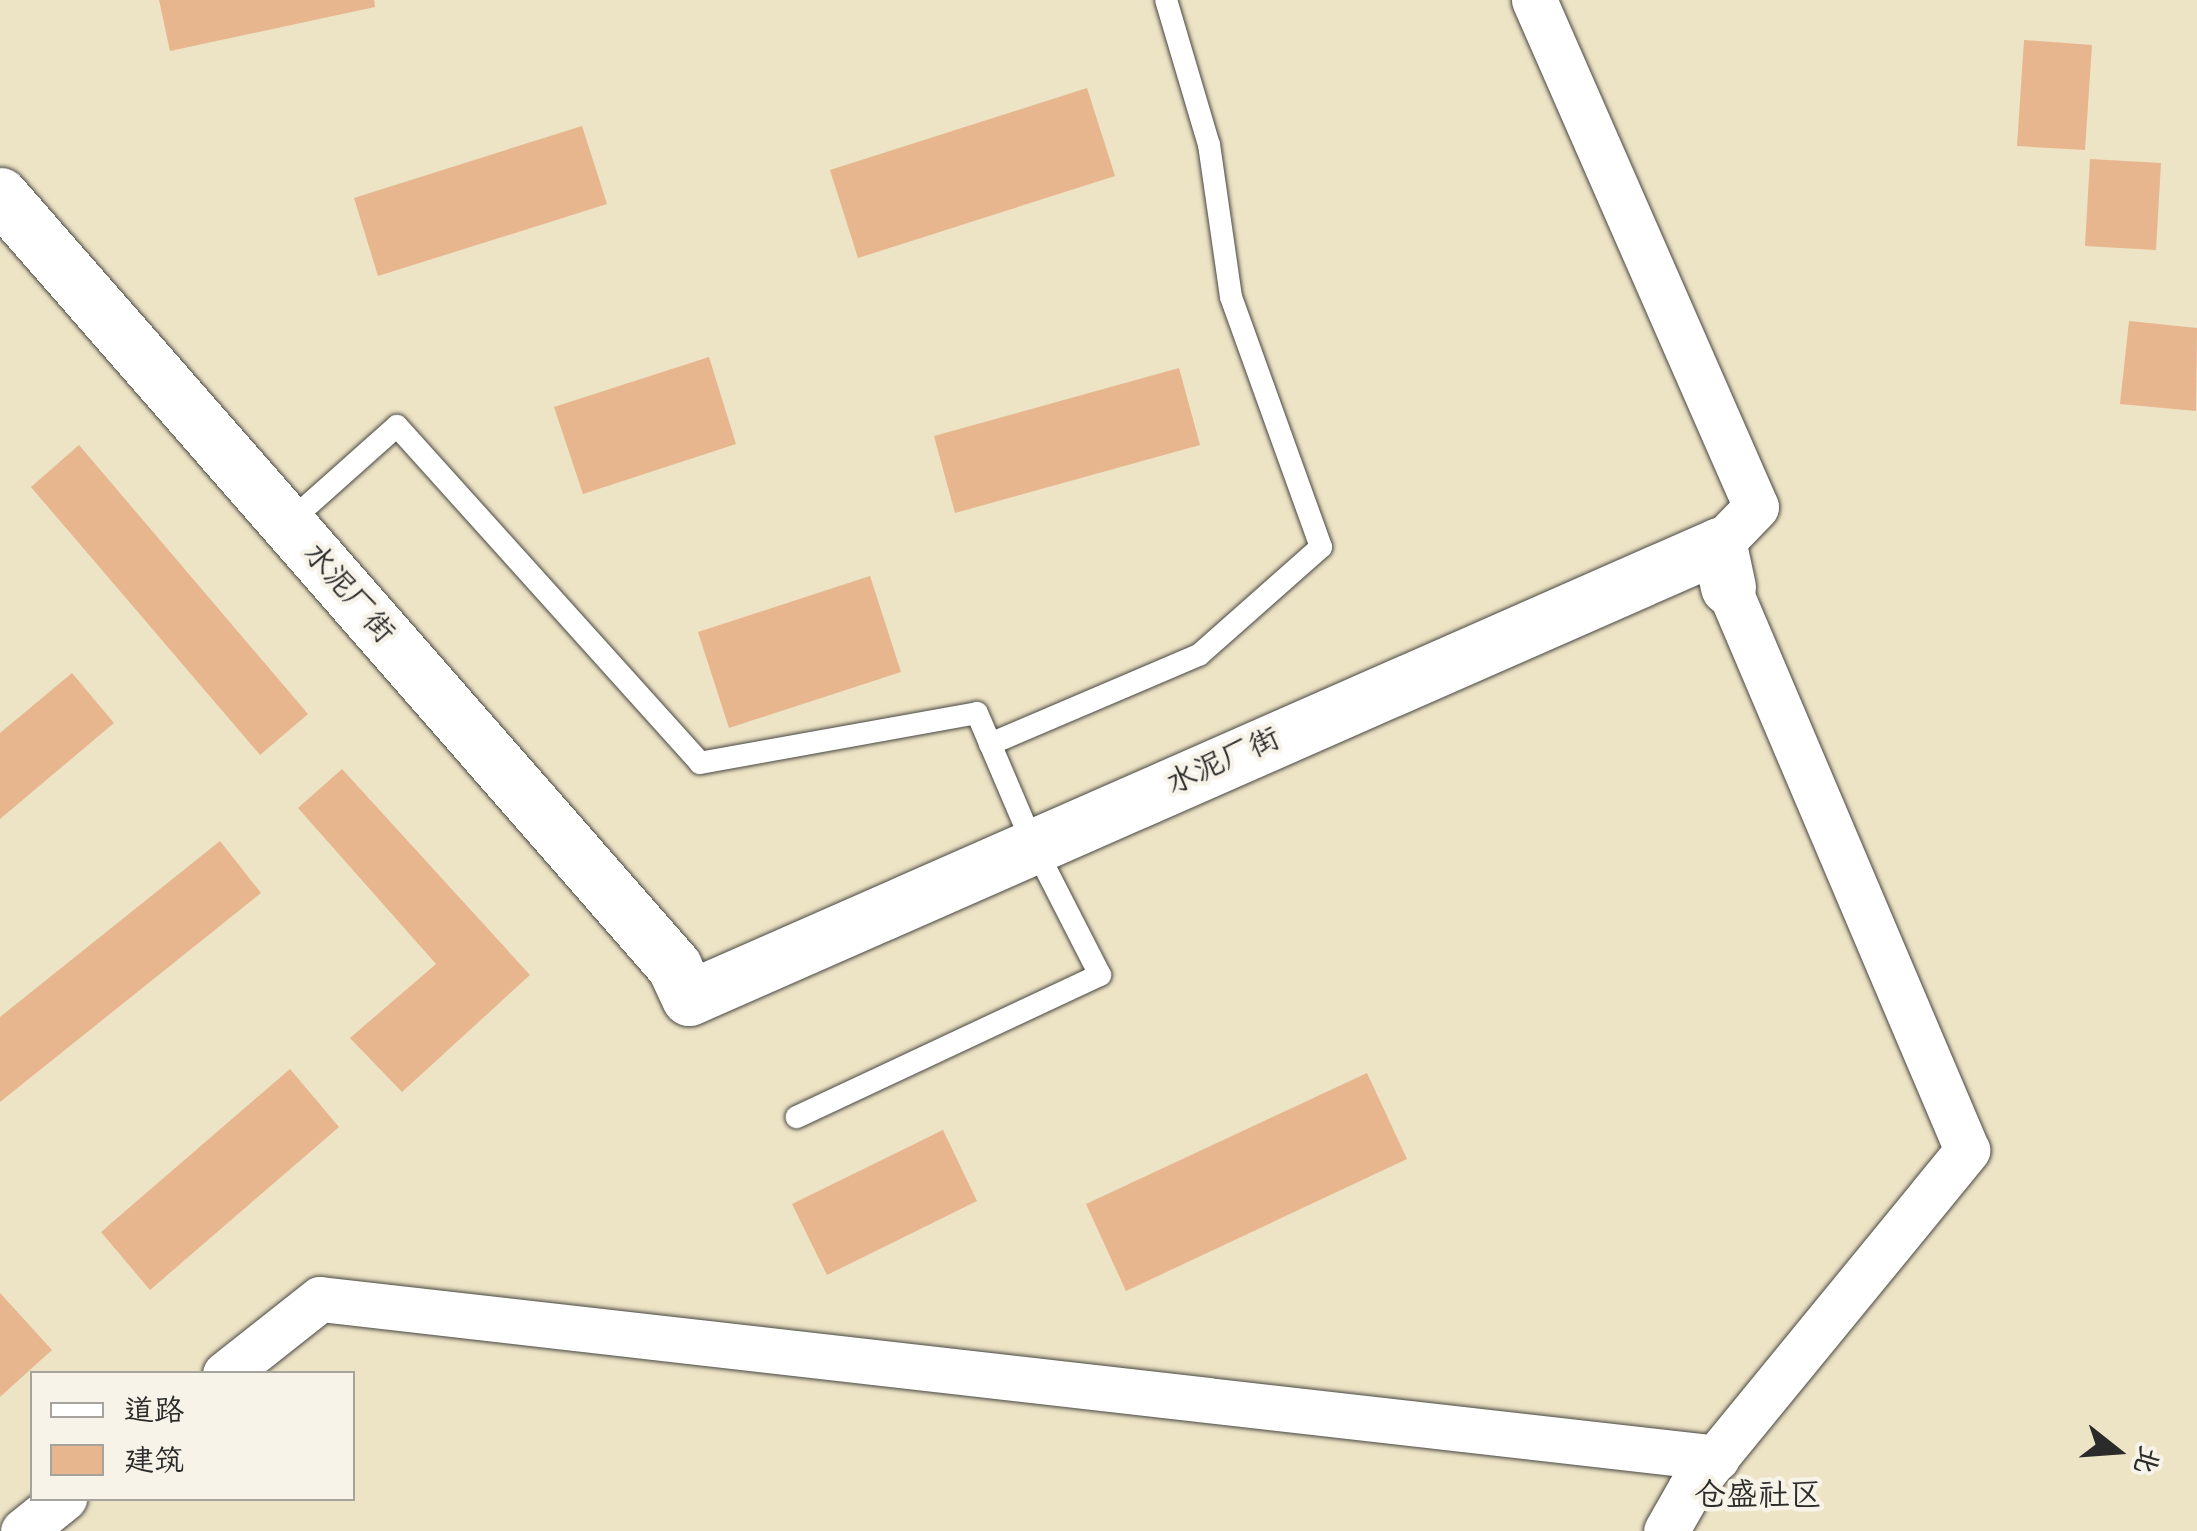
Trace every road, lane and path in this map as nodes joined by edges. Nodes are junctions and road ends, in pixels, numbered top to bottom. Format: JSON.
{"nodes":[{"id":1,"x":1166,"y":0,"type":"edge"},
{"id":2,"x":1534,"y":0,"type":"edge"},
{"id":3,"x":0,"y":195,"type":"edge"},
{"id":4,"x":0,"y":231,"type":"edge"},
{"id":5,"x":278,"y":531,"type":"junction"},
{"id":6,"x":1723,"y":566,"type":"junction"},
{"id":7,"x":990,"y":744,"type":"junction"},
{"id":8,"x":1032,"y":844,"type":"junction"},
{"id":9,"x":797,"y":1117,"type":"dead end"},
{"id":10,"x":229,"y":1371,"type":"edge"},
{"id":11,"x":1716,"y":1458,"type":"junction"},
{"id":12,"x":60,"y":1501,"type":"edge"},
{"id":13,"x":26,"y":1528,"type":"edge"},
{"id":14,"x":82,"y":1531,"type":"edge"},
{"id":15,"x":1666,"y":1531,"type":"edge"}],
"edges":[{"from":1,"to":7,"type":"lane"},
{"from":2,"to":6,"type":"street"},
{"from":3,"to":5,"type":"street","name":"水泥厂街"},
{"from":4,"to":5,"type":"street","name":"水泥厂街"},
{"from":5,"to":7,"type":"lane"},
{"from":5,"to":8,"type":"street","name":"水泥厂街"},
{"from":6,"to":8,"type":"street","name":"水泥厂街"},
{"from":6,"to":11,"type":"street"},
{"from":7,"to":8,"type":"lane"},
{"from":8,"to":9,"type":"lane"},
{"from":10,"to":11,"type":"street"},
{"from":11,"to":15,"type":"street"},
{"from":12,"to":13,"type":"street"},
{"from":13,"to":14,"type":"street"}]}
